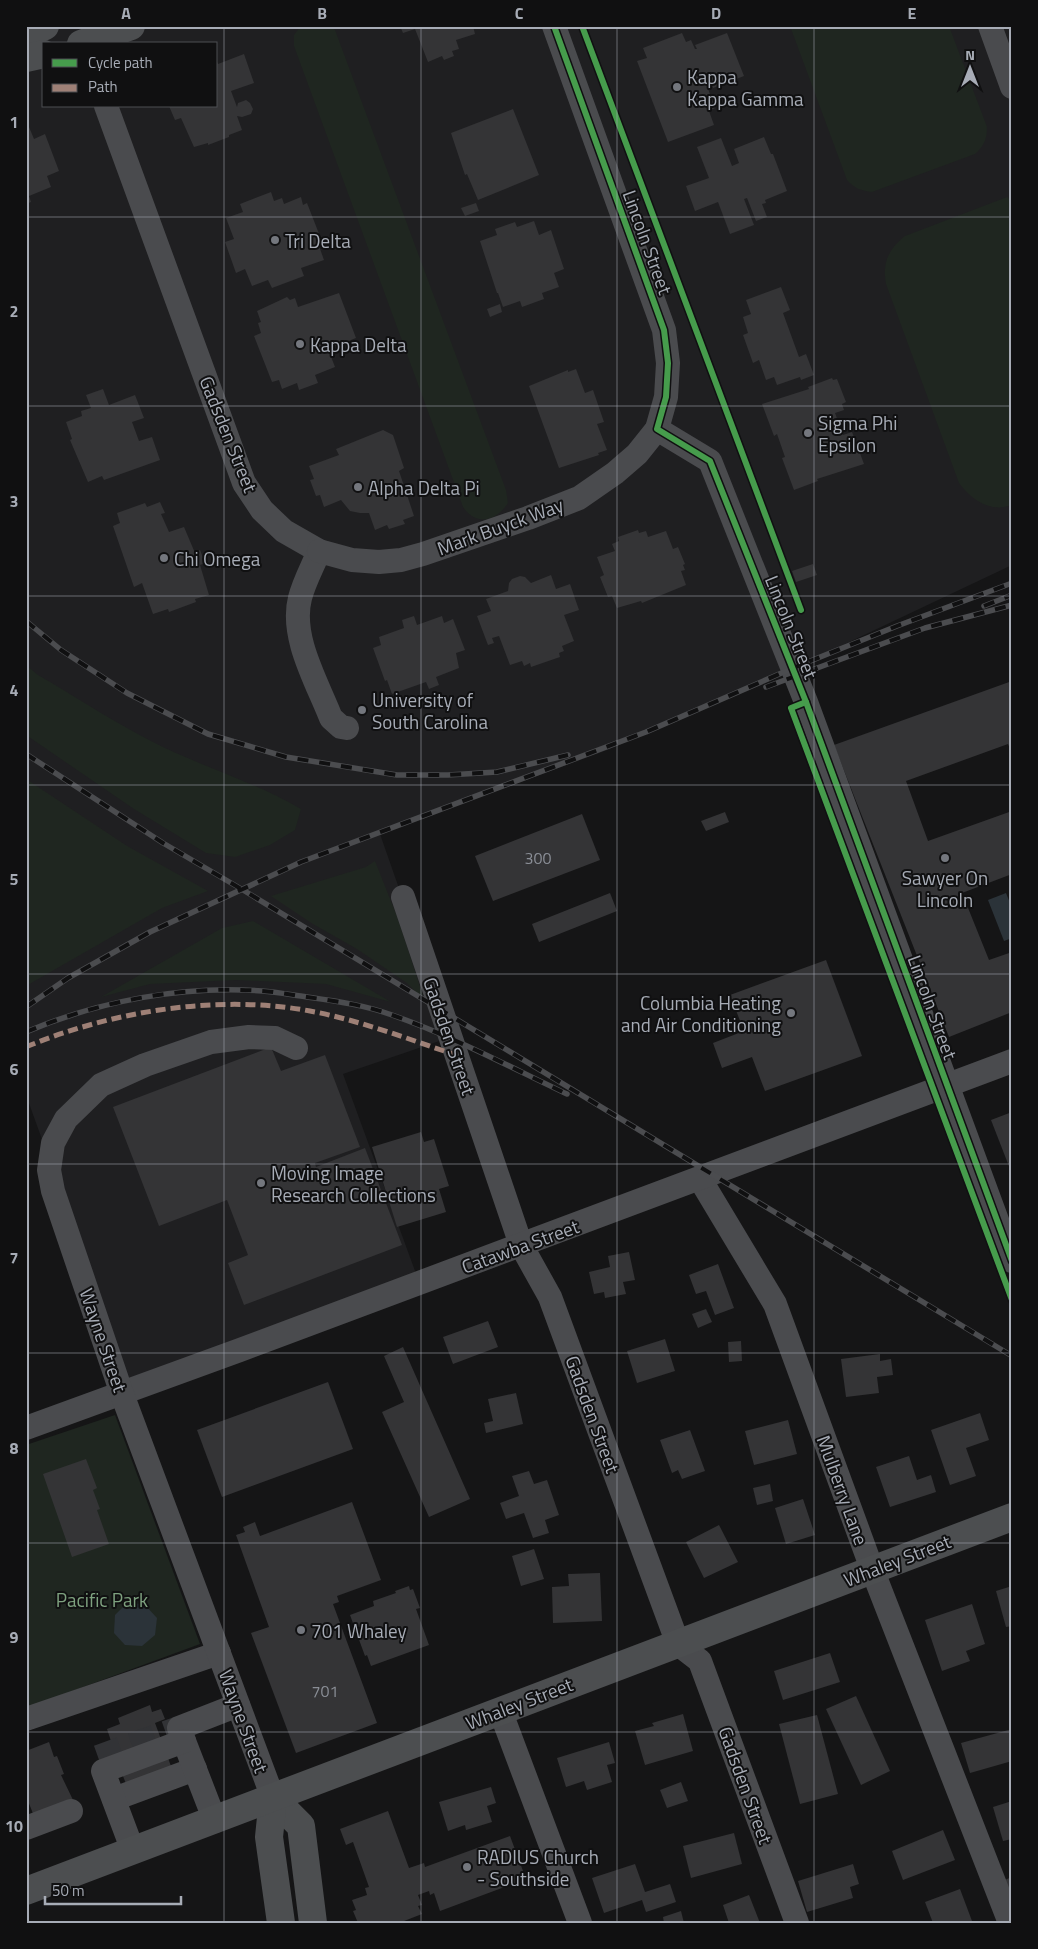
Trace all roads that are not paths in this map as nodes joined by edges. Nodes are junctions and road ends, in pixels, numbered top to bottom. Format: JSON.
{"nodes":[{"id":1,"x":45,"y":26,"type":"edge"},
{"id":2,"x":131,"y":26,"type":"edge"},
{"id":3,"x":554,"y":26,"type":"edge"},
{"id":4,"x":990,"y":26,"type":"edge"},
{"id":5,"x":26,"y":34,"type":"edge"},
{"id":6,"x":87,"y":42,"type":"edge"},
{"id":7,"x":42,"y":54,"type":"edge"},
{"id":8,"x":26,"y":58,"type":"edge"},
{"id":9,"x":1012,"y":88,"type":"edge"},
{"id":10,"x":107,"y":108,"type":"edge"},
{"id":11,"x":657,"y":429,"type":"junction"},
{"id":12,"x":319,"y":551,"type":"junction"},
{"id":13,"x":347,"y":728,"type":"dead end"},
{"id":14,"x":403,"y":897,"type":"dead end"},
{"id":15,"x":296,"y":1048,"type":"dead end"},
{"id":16,"x":1012,"y":1061,"type":"edge"},
{"id":17,"x":947,"y":1086,"type":"junction"},
{"id":18,"x":700,"y":1179,"type":"junction"},
{"id":19,"x":521,"y":1245,"type":"junction"},
{"id":20,"x":1012,"y":1261,"type":"edge"},
{"id":21,"x":122,"y":1394,"type":"junction"},
{"id":22,"x":26,"y":1428,"type":"edge"},
{"id":23,"x":1012,"y":1517,"type":"edge"},
{"id":24,"x":872,"y":1569,"type":"junction"},
{"id":25,"x":678,"y":1644,"type":"junction"},
{"id":26,"x":218,"y":1653,"type":"junction"},
{"id":27,"x":238,"y":1705,"type":"junction"},
{"id":28,"x":500,"y":1710,"type":"junction"},
{"id":29,"x":26,"y":1719,"type":"edge"},
{"id":30,"x":184,"y":1742,"type":"junction"},
{"id":31,"x":195,"y":1769,"type":"junction"},
{"id":32,"x":273,"y":1798,"type":"junction"},
{"id":33,"x":114,"y":1799,"type":"junction"},
{"id":34,"x":71,"y":1812,"type":"dead end"},
{"id":35,"x":214,"y":1820,"type":"junction"},
{"id":36,"x":26,"y":1828,"type":"edge"},
{"id":37,"x":133,"y":1851,"type":"junction"},
{"id":38,"x":26,"y":1891,"type":"edge"},
{"id":39,"x":281,"y":1923,"type":"edge"},
{"id":40,"x":313,"y":1923,"type":"edge"},
{"id":41,"x":580,"y":1923,"type":"edge"},
{"id":42,"x":797,"y":1923,"type":"edge"},
{"id":43,"x":1010,"y":1923,"type":"edge"}],
"edges":[{"from":1,"to":5,"type":"main road"},
{"from":2,"to":6,"type":"main road"},
{"from":3,"to":11,"type":"street","name":"Lincoln Street"},
{"from":4,"to":9,"type":"street"},
{"from":7,"to":8,"type":"main road"},
{"from":10,"to":12,"type":"street","name":"Gadsden Street"},
{"from":11,"to":12,"type":"street","name":"Mark Buyck Way"},
{"from":11,"to":17,"type":"street","name":"Lincoln Street"},
{"from":12,"to":13,"type":"street"},
{"from":14,"to":19,"type":"street","name":"Gadsden Street"},
{"from":15,"to":21,"type":"street","name":"Wayne Street"},
{"from":16,"to":17,"type":"street","name":"Catawba Street"},
{"from":17,"to":18,"type":"street","name":"Catawba Street"},
{"from":17,"to":20,"type":"street","name":"Lincoln Street"},
{"from":18,"to":19,"type":"street","name":"Catawba Street"},
{"from":18,"to":24,"type":"street","name":"Mulberry Lane"},
{"from":19,"to":21,"type":"street","name":"Catawba Street"},
{"from":19,"to":25,"type":"street","name":"Gadsden Street"},
{"from":21,"to":22,"type":"street","name":"Catawba Street"},
{"from":21,"to":26,"type":"street","name":"Wayne Street"},
{"from":23,"to":24,"type":"main road","name":"Whaley Street"},
{"from":24,"to":25,"type":"main road","name":"Whaley Street"},
{"from":24,"to":43,"type":"street","name":"Mulberry Lane"},
{"from":25,"to":28,"type":"main road","name":"Whaley Street"},
{"from":25,"to":42,"type":"street","name":"Gadsden Street"},
{"from":26,"to":27,"type":"street","name":"Wayne Street"},
{"from":26,"to":29,"type":"street"},
{"from":27,"to":30,"type":"street"},
{"from":27,"to":32,"type":"street","name":"Wayne Street"},
{"from":28,"to":32,"type":"main road","name":"Whaley Street"},
{"from":28,"to":41,"type":"street"},
{"from":30,"to":31,"type":"street"},
{"from":30,"to":33,"type":"street"},
{"from":31,"to":33,"type":"street"},
{"from":31,"to":35,"type":"street"},
{"from":32,"to":35,"type":"main road","name":"Whaley Street"},
{"from":32,"to":39,"type":"main road","name":"Wayne Street"},
{"from":32,"to":40,"type":"main road","name":"Wayne Street"},
{"from":33,"to":37,"type":"street"},
{"from":34,"to":36,"type":"street"},
{"from":35,"to":37,"type":"main road","name":"Whaley Street"},
{"from":37,"to":38,"type":"main road","name":"Whaley Street"}]}
